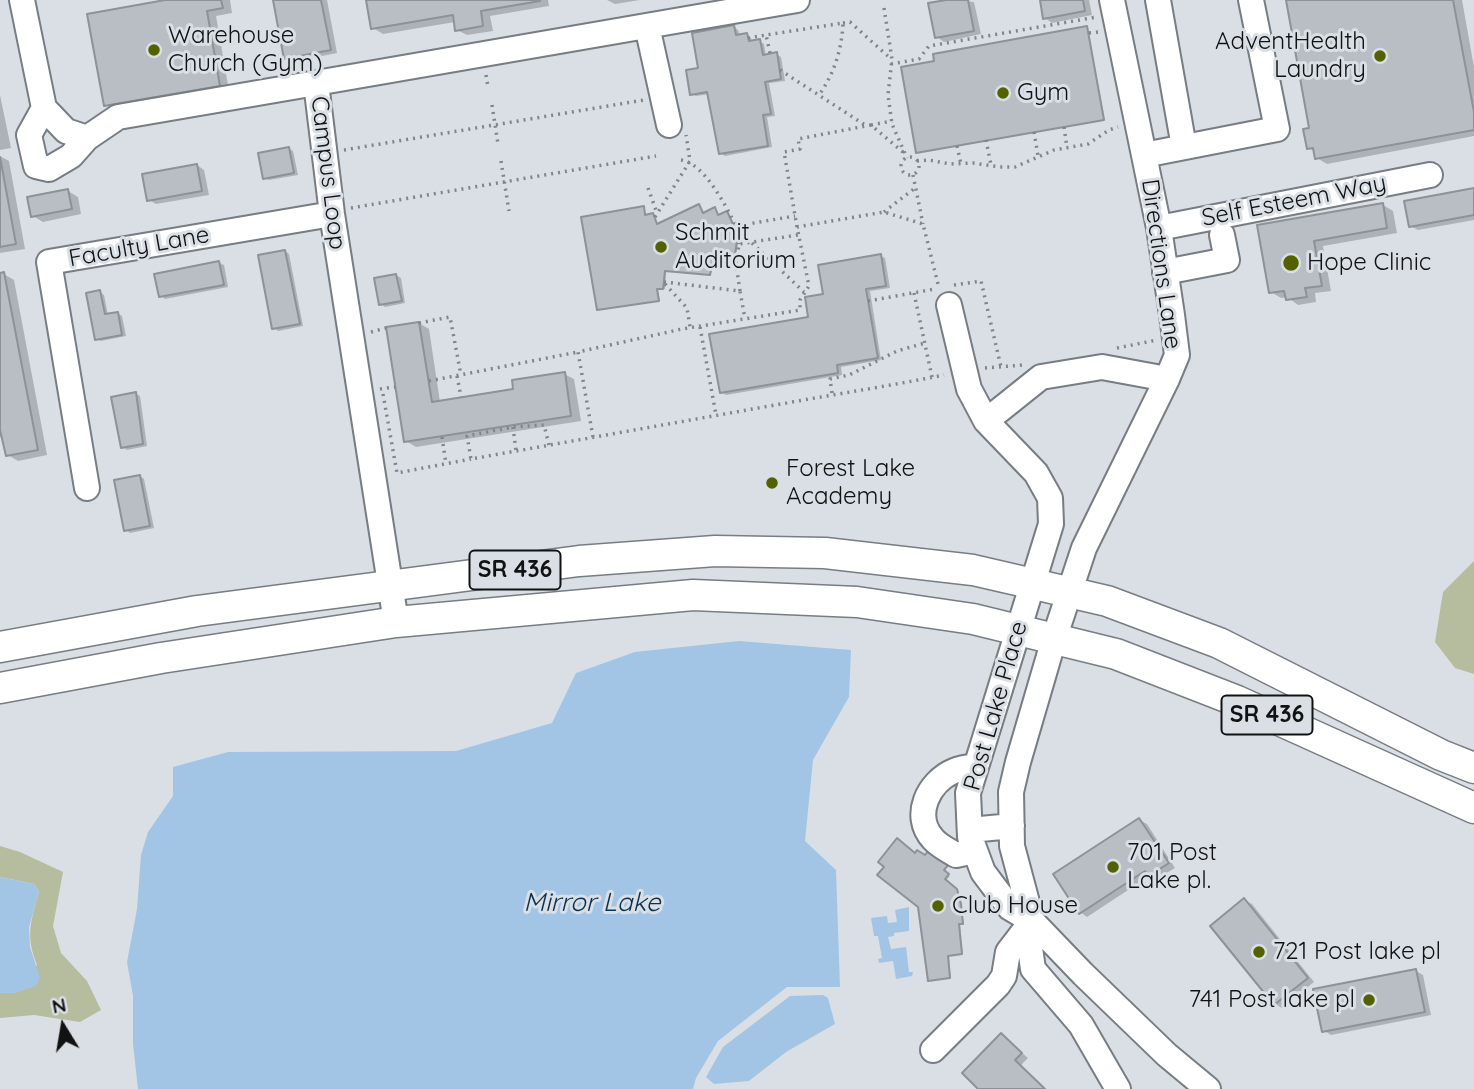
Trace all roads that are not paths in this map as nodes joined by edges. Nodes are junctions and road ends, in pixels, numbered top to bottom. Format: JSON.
{"nodes":[{"id":1,"x":22,"y":0,"type":"edge"},
{"id":2,"x":797,"y":0,"type":"edge"},
{"id":3,"x":1158,"y":0,"type":"edge"},
{"id":4,"x":1251,"y":0,"type":"edge"},
{"id":5,"x":1109,"y":15,"type":"edge"},
{"id":6,"x":647,"y":26,"type":"junction"},
{"id":7,"x":316,"y":83,"type":"junction"},
{"id":8,"x":44,"y":108,"type":"junction"},
{"id":9,"x":668,"y":125,"type":"dead end"},
{"id":10,"x":88,"y":138,"type":"junction"},
{"id":11,"x":1184,"y":147,"type":"junction"},
{"id":12,"x":1144,"y":155,"type":"junction"},
{"id":13,"x":1430,"y":175,"type":"dead end"},
{"id":14,"x":332,"y":214,"type":"junction"},
{"id":15,"x":1159,"y":228,"type":"junction"},
{"id":16,"x":1222,"y":235,"type":"dead end"},
{"id":17,"x":1165,"y":271,"type":"junction"},
{"id":18,"x":943,"y":296,"type":"road end"},
{"id":19,"x":1167,"y":379,"type":"junction"},
{"id":20,"x":986,"y":421,"type":"junction"},
{"id":21,"x":87,"y":488,"type":"dead end"},
{"id":22,"x":1032,"y":583,"type":"junction"},
{"id":23,"x":390,"y":586,"type":"junction"},
{"id":24,"x":1070,"y":592,"type":"junction"},
{"id":25,"x":396,"y":622,"type":"junction"},
{"id":26,"x":1018,"y":630,"type":"junction"},
{"id":27,"x":1054,"y":639,"type":"junction"},
{"id":28,"x":0,"y":647,"type":"edge"},
{"id":29,"x":0,"y":688,"type":"edge"},
{"id":30,"x":976,"y":766,"type":"junction"},
{"id":31,"x":1474,"y":768,"type":"edge"},
{"id":32,"x":1474,"y":807,"type":"edge"},
{"id":33,"x":1012,"y":826,"type":"junction"},
{"id":34,"x":972,"y":841,"type":"junction"},
{"id":35,"x":1030,"y":924,"type":"junction"},
{"id":36,"x":933,"y":1050,"type":"dead end"},
{"id":37,"x":1118,"y":1089,"type":"edge"},
{"id":38,"x":1208,"y":1089,"type":"edge"}],
"edges":[{"from":1,"to":8,"type":"street"},
{"from":2,"to":6,"type":"street","name":"Campus Loop"},
{"from":3,"to":11,"type":"street"},
{"from":4,"to":11,"type":"street"},
{"from":5,"to":12,"type":"street","name":"Directions Lane"},
{"from":6,"to":7,"type":"street","name":"Campus Loop"},
{"from":6,"to":9,"type":"street"},
{"from":7,"to":10,"type":"street"},
{"from":7,"to":14,"type":"street","name":"Campus Loop"},
{"from":8,"to":10,"type":"street"},
{"from":8,"to":10,"type":"street"},
{"from":11,"to":12,"type":"street"},
{"from":12,"to":15,"type":"street","name":"Directions Lane"},
{"from":13,"to":15,"type":"street","name":"Self Esteem Way"},
{"from":14,"to":21,"type":"street","name":"Faculty Lane"},
{"from":14,"to":23,"type":"street","name":"Campus Loop"},
{"from":15,"to":17,"type":"street","name":"Directions Lane"},
{"from":16,"to":17,"type":"street"},
{"from":17,"to":19,"type":"street","name":"Directions Lane"},
{"from":18,"to":20,"type":"street","name":"Post Lake Place"},
{"from":19,"to":20,"type":"street"},
{"from":19,"to":24,"type":"street","name":"Directions Lane"},
{"from":20,"to":22,"type":"street","name":"Post Lake Place"},
{"from":22,"to":23,"type":"main road","number":"SR 436"},
{"from":22,"to":24,"type":"main road","number":"SR 436"},
{"from":22,"to":26,"type":"street","name":"Post Lake Place"},
{"from":23,"to":25,"type":"street","name":"Campus Loop"},
{"from":23,"to":28,"type":"main road","number":"SR 436"},
{"from":24,"to":27,"type":"street","name":"Post Lake Place"},
{"from":24,"to":31,"type":"main road","number":"SR 436"},
{"from":25,"to":26,"type":"main road","number":"SR 436"},
{"from":25,"to":29,"type":"main road","number":"SR 436"},
{"from":26,"to":27,"type":"main road","number":"SR 436"},
{"from":26,"to":30,"type":"street","name":"Post Lake Place"},
{"from":27,"to":32,"type":"main road","number":"SR 436"},
{"from":27,"to":33,"type":"street","name":"Post Lake Place"},
{"from":30,"to":34,"type":"street","name":"Post Lake Place"},
{"from":30,"to":34,"type":"street"},
{"from":33,"to":34,"type":"street","name":"Post Lake Place"},
{"from":33,"to":35,"type":"street","name":"Post Lake Place"},
{"from":34,"to":35,"type":"street","name":"Post Lake Place"},
{"from":35,"to":36,"type":"street"},
{"from":35,"to":37,"type":"street","name":"Post Lake Place"},
{"from":35,"to":38,"type":"street","name":"Post Lake Place"}]}
